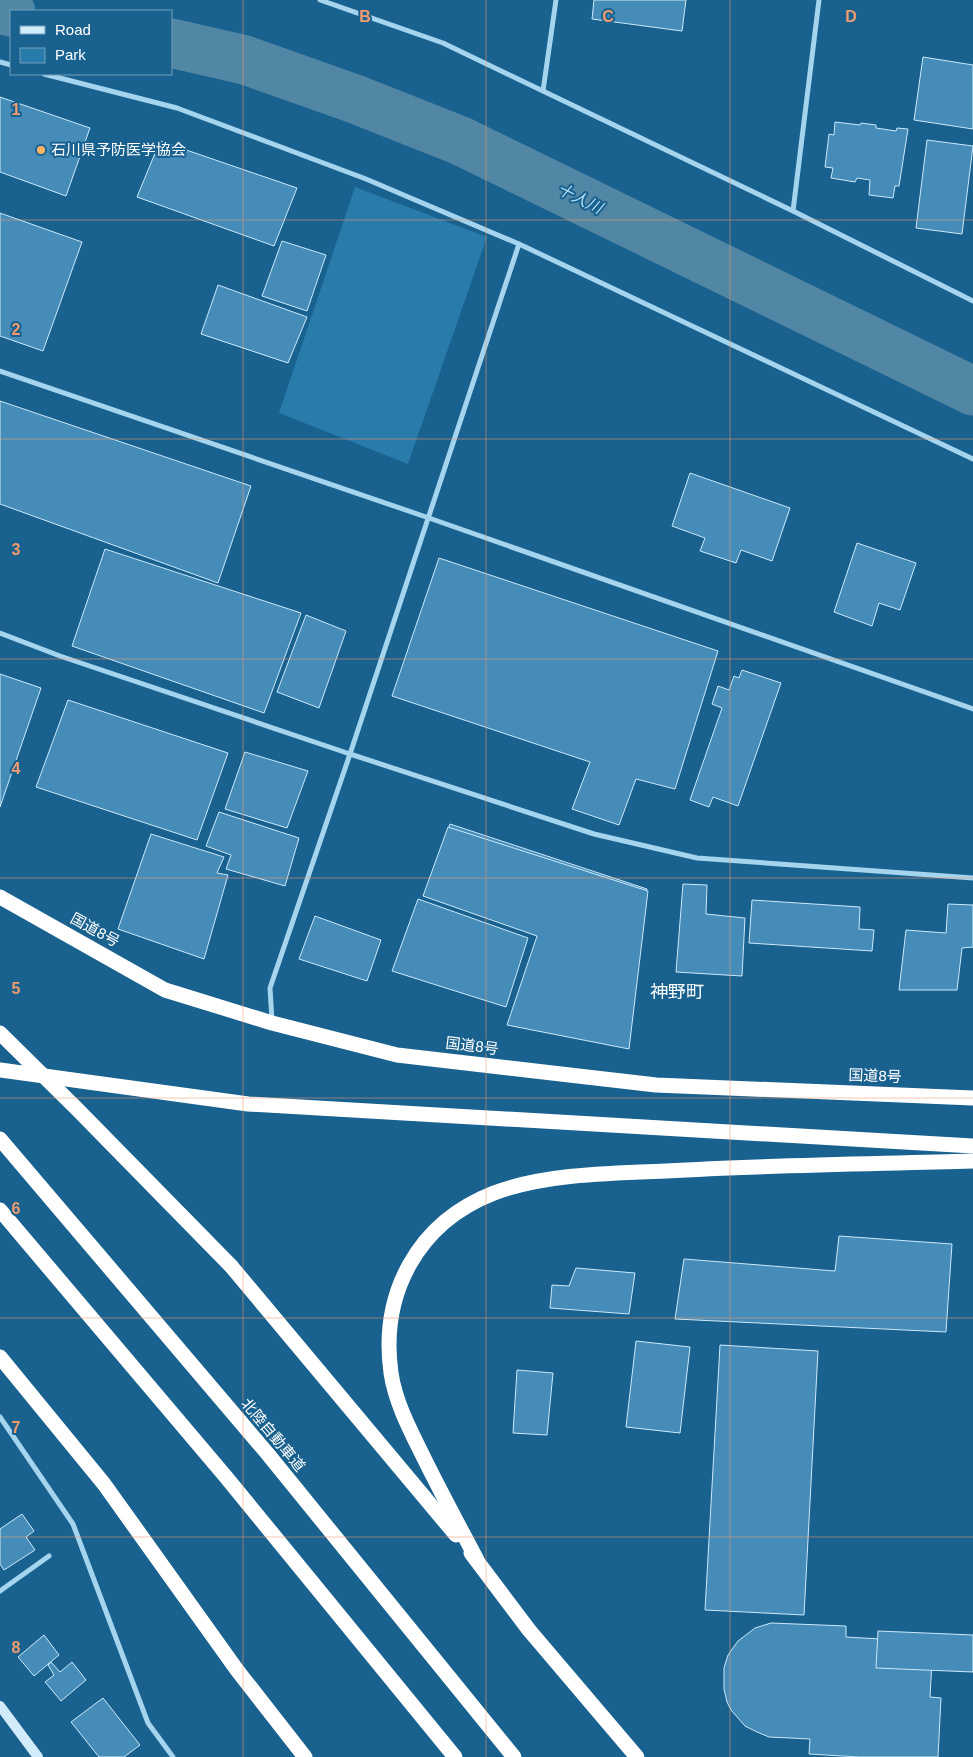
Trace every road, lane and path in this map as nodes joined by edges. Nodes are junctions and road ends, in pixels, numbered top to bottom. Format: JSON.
{"nodes":[{"id":1,"x":320,"y":0,"type":"edge"},
{"id":2,"x":556,"y":0,"type":"edge"},
{"id":3,"x":819,"y":0,"type":"edge"},
{"id":4,"x":48,"y":75,"type":"edge"},
{"id":5,"x":543,"y":91,"type":"junction"},
{"id":6,"x":793,"y":211,"type":"junction"},
{"id":7,"x":519,"y":244,"type":"junction"},
{"id":8,"x":973,"y":301,"type":"edge"},
{"id":9,"x":0,"y":371,"type":"edge"},
{"id":10,"x":973,"y":460,"type":"edge"},
{"id":11,"x":429,"y":518,"type":"junction"},
{"id":12,"x":0,"y":633,"type":"edge"},
{"id":13,"x":973,"y":709,"type":"edge"},
{"id":14,"x":350,"y":754,"type":"junction"},
{"id":15,"x":973,"y":878,"type":"edge"},
{"id":16,"x":0,"y":897,"type":"edge"},
{"id":17,"x":272,"y":1023,"type":"junction"},
{"id":18,"x":0,"y":1033,"type":"edge"},
{"id":19,"x":0,"y":1070,"type":"edge"},
{"id":20,"x":973,"y":1098,"type":"edge"},
{"id":21,"x":0,"y":1139,"type":"edge"},
{"id":22,"x":973,"y":1146,"type":"edge"},
{"id":23,"x":973,"y":1161,"type":"edge"},
{"id":24,"x":0,"y":1210,"type":"edge"},
{"id":25,"x":0,"y":1357,"type":"edge"},
{"id":26,"x":0,"y":1418,"type":"edge"},
{"id":27,"x":49,"y":1556,"type":"dead end"},
{"id":28,"x":477,"y":1560,"type":"junction"},
{"id":29,"x":0,"y":1592,"type":"edge"},
{"id":30,"x":0,"y":1706,"type":"edge"},
{"id":31,"x":38,"y":1757,"type":"edge"},
{"id":32,"x":173,"y":1757,"type":"edge"},
{"id":33,"x":304,"y":1757,"type":"edge"},
{"id":34,"x":455,"y":1757,"type":"edge"},
{"id":35,"x":514,"y":1757,"type":"edge"},
{"id":36,"x":638,"y":1757,"type":"edge"}],
"edges":[{"from":1,"to":5,"type":"street"},
{"from":2,"to":5,"type":"street"},
{"from":3,"to":6,"type":"street"},
{"from":4,"to":7,"type":"street"},
{"from":5,"to":6,"type":"street"},
{"from":6,"to":8,"type":"street"},
{"from":7,"to":10,"type":"street"},
{"from":7,"to":11,"type":"street"},
{"from":9,"to":11,"type":"street"},
{"from":11,"to":13,"type":"street"},
{"from":11,"to":14,"type":"street"},
{"from":12,"to":14,"type":"street"},
{"from":14,"to":15,"type":"street"},
{"from":14,"to":17,"type":"street"},
{"from":16,"to":17,"type":"highway","name":"国道8号"},
{"from":17,"to":20,"type":"highway","name":"国道8号"},
{"from":18,"to":28,"type":"highway","bridge":true},
{"from":19,"to":22,"type":"highway"},
{"from":21,"to":35,"type":"highway","name":"北陸自動車道"},
{"from":23,"to":28,"type":"highway"},
{"from":24,"to":34,"type":"highway"},
{"from":25,"to":33,"type":"highway"},
{"from":26,"to":32,"type":"street"},
{"from":27,"to":29,"type":"street"},
{"from":28,"to":36,"type":"highway"},
{"from":30,"to":31,"type":"street"}]}
